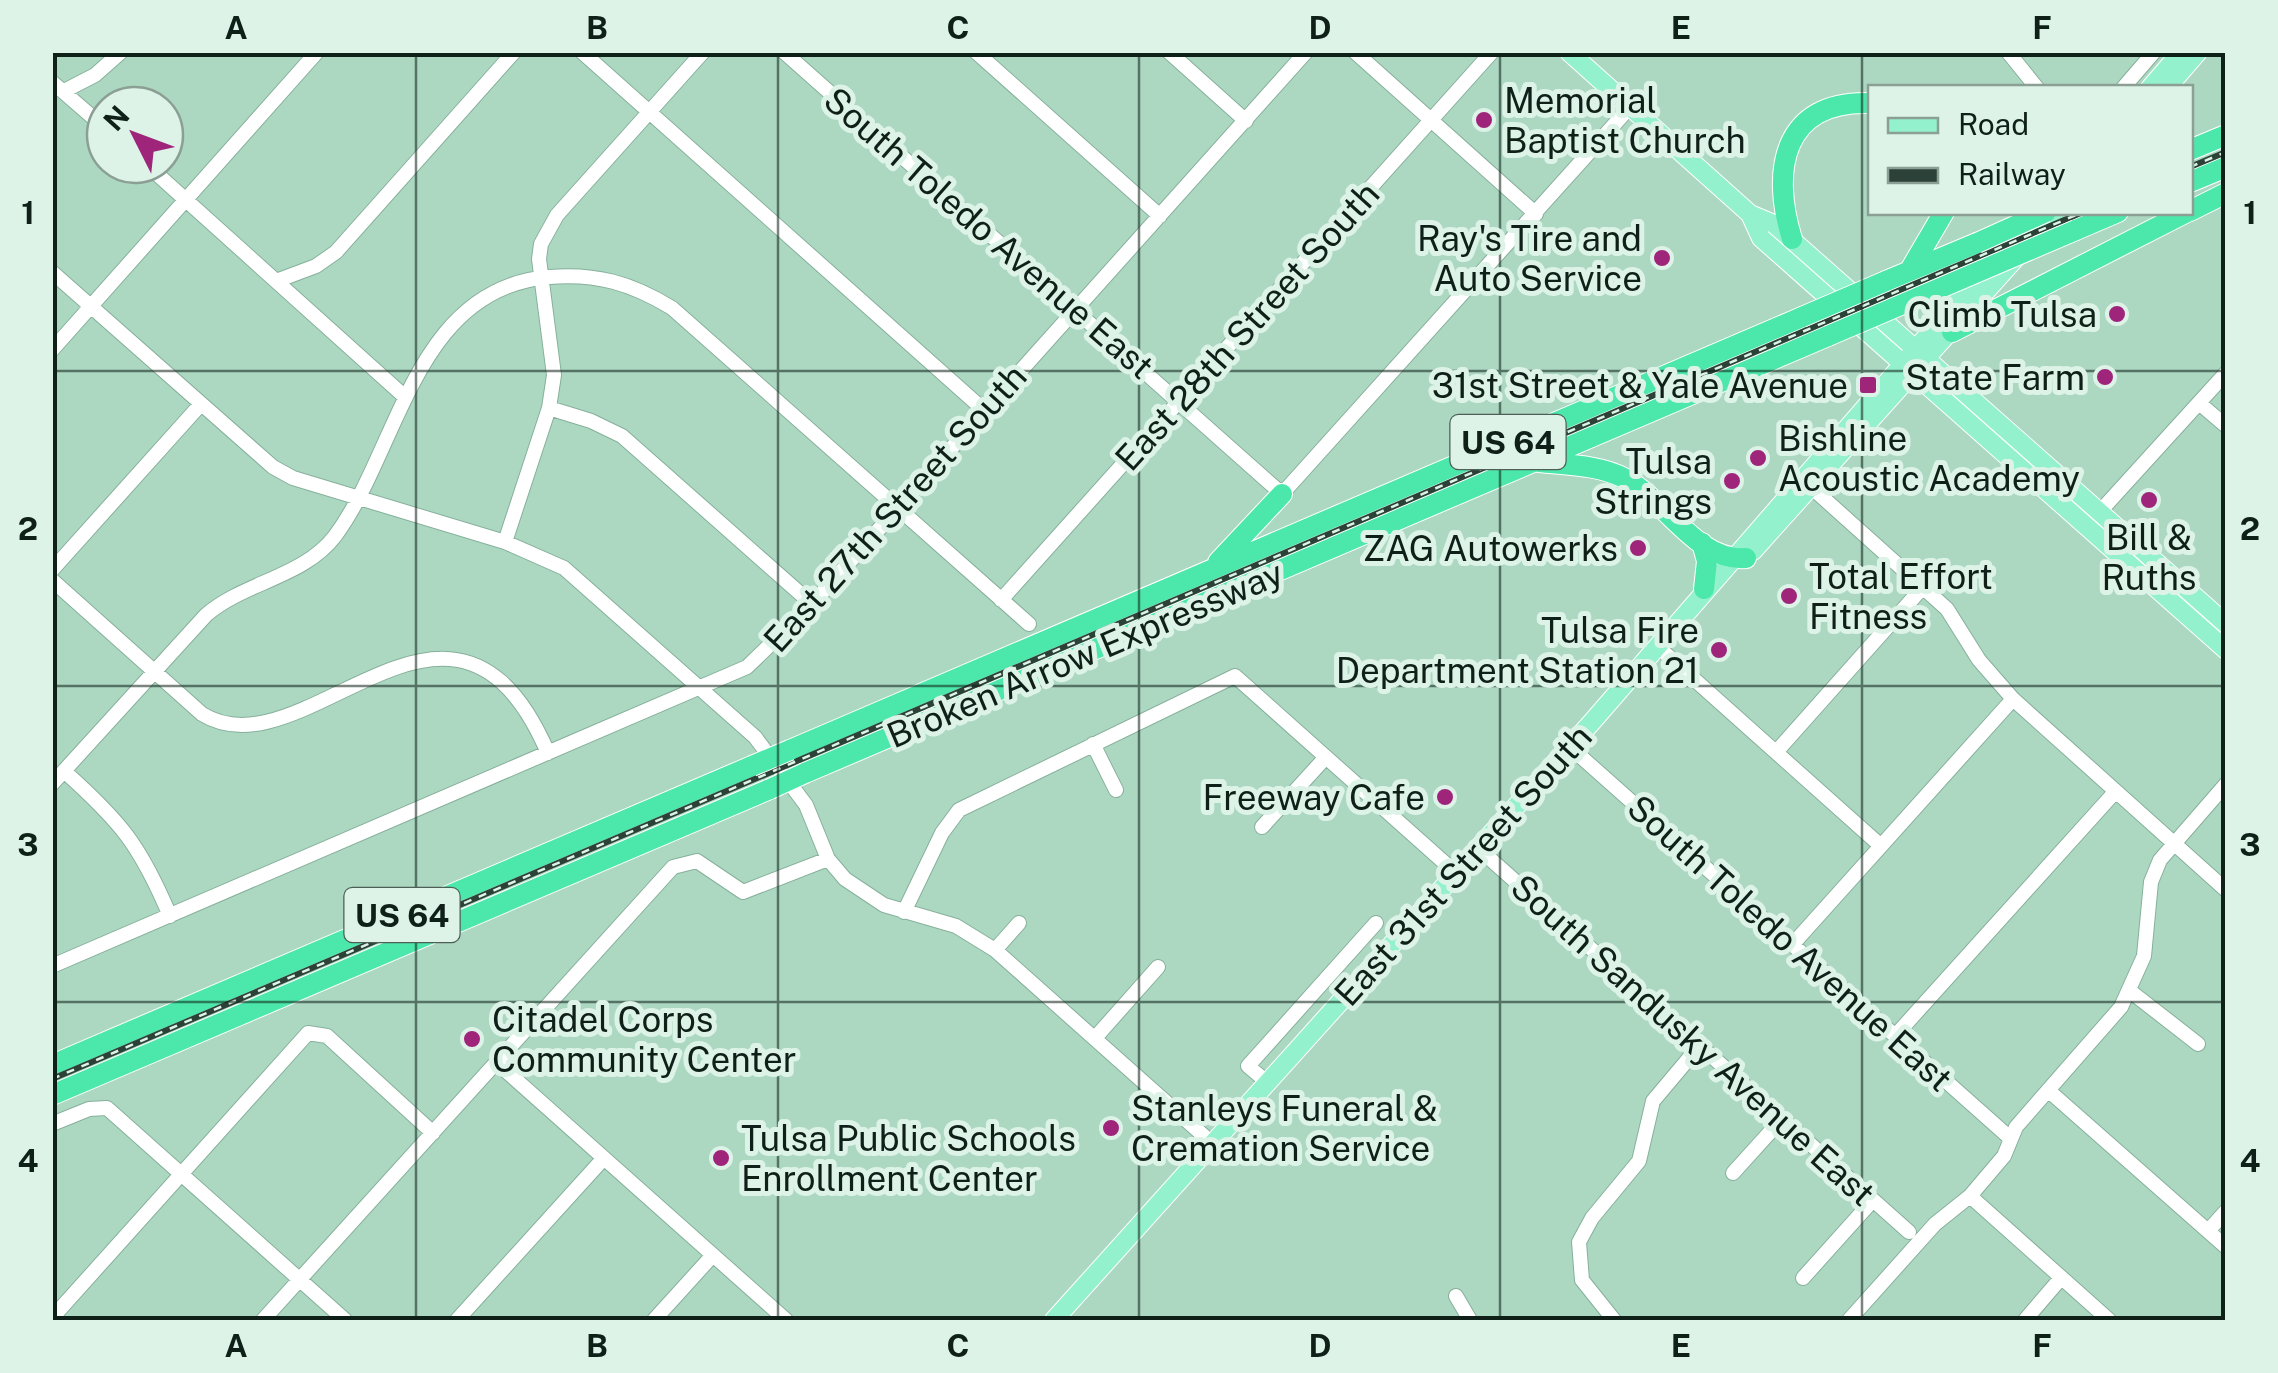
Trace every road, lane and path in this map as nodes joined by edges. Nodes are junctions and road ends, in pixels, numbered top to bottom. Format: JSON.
{"nodes":[{"id":1,"x":121,"y":52,"type":"edge"},
{"id":2,"x":317,"y":52,"type":"edge"},
{"id":3,"x":514,"y":52,"type":"edge"},
{"id":4,"x":582,"y":52,"type":"edge"},
{"id":5,"x":704,"y":52,"type":"edge"},
{"id":6,"x":784,"y":52,"type":"edge"},
{"id":7,"x":976,"y":52,"type":"edge"},
{"id":8,"x":1168,"y":52,"type":"edge"},
{"id":9,"x":1306,"y":52,"type":"edge"},
{"id":10,"x":1355,"y":52,"type":"edge"},
{"id":11,"x":1492,"y":52,"type":"edge"},
{"id":12,"x":1568,"y":52,"type":"edge"},
{"id":13,"x":2008,"y":52,"type":"edge"},
{"id":14,"x":2154,"y":52,"type":"edge"},
{"id":15,"x":2181,"y":52,"type":"edge"},
{"id":16,"x":2198,"y":52,"type":"edge"},
{"id":17,"x":2035,"y":85,"type":"edge"},
{"id":18,"x":2126,"y":85,"type":"edge"},
{"id":19,"x":2153,"y":85,"type":"edge"},
{"id":20,"x":2170,"y":85,"type":"edge"},
{"id":21,"x":58,"y":86,"type":"edge"},
{"id":22,"x":1868,"y":103,"type":"edge"},
{"id":23,"x":1630,"y":107,"type":"junction"},
{"id":24,"x":85,"y":110,"type":"edge"},
{"id":25,"x":650,"y":113,"type":"junction"},
{"id":26,"x":1246,"y":121,"type":"junction"},
{"id":27,"x":1431,"y":121,"type":"junction"},
{"id":28,"x":2226,"y":135,"type":"edge"},
{"id":29,"x":2193,"y":149,"type":"edge"},
{"id":30,"x":2226,"y":167,"type":"edge"},
{"id":31,"x":2193,"y":181,"type":"edge"},
{"id":32,"x":169,"y":185,"type":"edge"},
{"id":33,"x":2226,"y":193,"type":"edge"},
{"id":34,"x":186,"y":200,"type":"junction"},
{"id":35,"x":2193,"y":210,"type":"edge"},
{"id":36,"x":1536,"y":214,"type":"junction"},
{"id":37,"x":1750,"y":214,"type":"junction"},
{"id":38,"x":1942,"y":215,"type":"edge"},
{"id":39,"x":2033,"y":215,"type":"edge"},
{"id":40,"x":2039,"y":215,"type":"edge"},
{"id":41,"x":2054,"y":215,"type":"edge"},
{"id":42,"x":2111,"y":215,"type":"edge"},
{"id":43,"x":2183,"y":215,"type":"edge"},
{"id":44,"x":1160,"y":216,"type":"junction"},
{"id":45,"x":1792,"y":239,"type":"junction"},
{"id":46,"x":1910,"y":270,"type":"junction"},
{"id":47,"x":52,"y":272,"type":"edge"},
{"id":48,"x":542,"y":277,"type":"junction"},
{"id":49,"x":276,"y":280,"type":"junction"},
{"id":50,"x":91,"y":306,"type":"junction"},
{"id":51,"x":1075,"y":310,"type":"junction"},
{"id":52,"x":1952,"y":332,"type":"junction"},
{"id":53,"x":52,"y":350,"type":"edge"},
{"id":54,"x":1915,"y":361,"type":"junction"},
{"id":55,"x":2226,"y":373,"type":"edge"},
{"id":56,"x":405,"y":397,"type":"junction"},
{"id":57,"x":1179,"y":401,"type":"junction"},
{"id":58,"x":2199,"y":403,"type":"junction"},
{"id":59,"x":201,"y":404,"type":"junction"},
{"id":60,"x":549,"y":408,"type":"junction"},
{"id":61,"x":985,"y":412,"type":"junction"},
{"id":62,"x":2226,"y":426,"type":"edge"},
{"id":63,"x":1536,"y":462,"type":"junction"},
{"id":64,"x":1811,"y":488,"type":"junction"},
{"id":65,"x":1282,"y":494,"type":"junction"},
{"id":66,"x":355,"y":498,"type":"junction"},
{"id":67,"x":898,"y":508,"type":"junction"},
{"id":68,"x":2093,"y":520,"type":"junction"},
{"id":69,"x":505,"y":542,"type":"junction"},
{"id":70,"x":1702,"y":543,"type":"junction"},
{"id":71,"x":1738,"y":559,"type":"junction"},
{"id":72,"x":1214,"y":568,"type":"junction"},
{"id":73,"x":52,"y":570,"type":"edge"},
{"id":74,"x":52,"y":580,"type":"edge"},
{"id":75,"x":1923,"y":587,"type":"junction"},
{"id":76,"x":1704,"y":588,"type":"junction"},
{"id":77,"x":1001,"y":600,"type":"junction"},
{"id":78,"x":812,"y":604,"type":"junction"},
{"id":79,"x":1030,"y":624,"type":"dead end"},
{"id":80,"x":2226,"y":624,"type":"edge"},
{"id":81,"x":1658,"y":647,"type":"junction"},
{"id":82,"x":2226,"y":650,"type":"edge"},
{"id":83,"x":154,"y":671,"type":"junction"},
{"id":84,"x":702,"y":688,"type":"junction"},
{"id":85,"x":2012,"y":699,"type":"junction"},
{"id":86,"x":1093,"y":744,"type":"junction"},
{"id":87,"x":1570,"y":747,"type":"junction"},
{"id":88,"x":1776,"y":751,"type":"junction"},
{"id":89,"x":548,"y":753,"type":"junction"},
{"id":90,"x":1326,"y":756,"type":"junction"},
{"id":91,"x":64,"y":771,"type":"junction"},
{"id":92,"x":52,"y":784,"type":"edge"},
{"id":93,"x":2226,"y":784,"type":"edge"},
{"id":94,"x":1116,"y":790,"type":"dead end"},
{"id":95,"x":2115,"y":792,"type":"junction"},
{"id":96,"x":1262,"y":827,"type":"dead end"},
{"id":97,"x":2172,"y":842,"type":"junction"},
{"id":98,"x":1881,"y":846,"type":"junction"},
{"id":99,"x":1478,"y":848,"type":"junction"},
{"id":100,"x":828,"y":859,"type":"junction"},
{"id":101,"x":1456,"y":873,"type":"junction"},
{"id":102,"x":2226,"y":890,"type":"edge"},
{"id":103,"x":904,"y":912,"type":"junction"},
{"id":104,"x":170,"y":916,"type":"junction"},
{"id":105,"x":1019,"y":923,"type":"dead end"},
{"id":106,"x":1376,"y":923,"type":"dead end"},
{"id":107,"x":1792,"y":945,"type":"junction"},
{"id":108,"x":995,"y":950,"type":"junction"},
{"id":109,"x":52,"y":966,"type":"edge"},
{"id":110,"x":1158,"y":967,"type":"dead end"},
{"id":111,"x":2130,"y":991,"type":"junction"},
{"id":112,"x":1895,"y":1036,"type":"junction"},
{"id":113,"x":1095,"y":1038,"type":"junction"},
{"id":114,"x":1701,"y":1044,"type":"junction"},
{"id":115,"x":2198,"y":1044,"type":"dead end"},
{"id":116,"x":496,"y":1062,"type":"junction"},
{"id":117,"x":52,"y":1065,"type":"edge"},
{"id":118,"x":1268,"y":1083,"type":"junction"},
{"id":119,"x":2049,"y":1091,"type":"junction"},
{"id":120,"x":52,"y":1095,"type":"edge"},
{"id":121,"x":1780,"y":1120,"type":"junction"},
{"id":122,"x":52,"y":1124,"type":"edge"},
{"id":123,"x":432,"y":1133,"type":"junction"},
{"id":124,"x":2010,"y":1138,"type":"junction"},
{"id":125,"x":1213,"y":1144,"type":"junction"},
{"id":126,"x":604,"y":1158,"type":"junction"},
{"id":127,"x":1733,"y":1173,"type":"dead end"},
{"id":128,"x":181,"y":1174,"type":"junction"},
{"id":129,"x":1970,"y":1196,"type":"junction"},
{"id":130,"x":1872,"y":1200,"type":"junction"},
{"id":131,"x":2226,"y":1212,"type":"edge"},
{"id":132,"x":2208,"y":1231,"type":"junction"},
{"id":133,"x":1908,"y":1232,"type":"dead end"},
{"id":134,"x":2226,"y":1248,"type":"edge"},
{"id":135,"x":713,"y":1255,"type":"junction"},
{"id":136,"x":1803,"y":1278,"type":"dead end"},
{"id":137,"x":2061,"y":1278,"type":"junction"},
{"id":138,"x":299,"y":1280,"type":"junction"},
{"id":139,"x":1456,"y":1296,"type":"dead end"},
{"id":140,"x":52,"y":1318,"type":"edge"},
{"id":141,"x":264,"y":1320,"type":"edge"},
{"id":142,"x":344,"y":1320,"type":"edge"},
{"id":143,"x":457,"y":1320,"type":"edge"},
{"id":144,"x":654,"y":1320,"type":"edge"},
{"id":145,"x":786,"y":1320,"type":"edge"},
{"id":146,"x":1054,"y":1320,"type":"edge"},
{"id":147,"x":1470,"y":1320,"type":"edge"},
{"id":148,"x":1614,"y":1320,"type":"edge"},
{"id":149,"x":1849,"y":1320,"type":"edge"},
{"id":150,"x":2025,"y":1320,"type":"edge"},
{"id":151,"x":2109,"y":1320,"type":"edge"}],
"edges":[{"from":1,"to":21,"type":"street"},
{"from":2,"to":34,"type":"street"},
{"from":3,"to":49,"type":"street"},
{"from":4,"to":25,"type":"street"},
{"from":5,"to":25,"type":"street"},
{"from":6,"to":51,"type":"street","name":"South Toledo Avenue East"},
{"from":7,"to":44,"type":"street"},
{"from":8,"to":26,"type":"street"},
{"from":9,"to":26,"type":"street","name":"East 27th Street South"},
{"from":10,"to":27,"type":"street"},
{"from":11,"to":27,"type":"street","name":"East 28th Street South"},
{"from":12,"to":23,"type":"main road"},
{"from":13,"to":17,"type":"street"},
{"from":14,"to":18,"type":"street"},
{"from":15,"to":19,"type":"main road"},
{"from":16,"to":20,"type":"main road"},
{"from":21,"to":24,"type":"street"},
{"from":22,"to":45,"type":"highway"},
{"from":23,"to":36,"type":"street"},
{"from":23,"to":37,"type":"main road"},
{"from":25,"to":48,"type":"street"},
{"from":25,"to":61,"type":"street"},
{"from":26,"to":44,"type":"street","name":"East 27th Street South"},
{"from":27,"to":36,"type":"street"},
{"from":27,"to":57,"type":"street","name":"East 28th Street South"},
{"from":28,"to":29,"type":"highway"},
{"from":30,"to":31,"type":"highway"},
{"from":32,"to":34,"type":"street"},
{"from":33,"to":35,"type":"highway"},
{"from":34,"to":49,"type":"street"},
{"from":34,"to":50,"type":"street"},
{"from":36,"to":65,"type":"street"},
{"from":37,"to":45,"type":"main road"},
{"from":37,"to":54,"type":"main road"},
{"from":38,"to":46,"type":"highway"},
{"from":39,"to":54,"type":"main road","name":"East 31st Street South"},
{"from":40,"to":46,"type":"highway","name":"Broken Arrow Expressway","number":"US 64","bridge":true},
{"from":41,"to":52,"type":"main road","name":"East 31st Street South"},
{"from":42,"to":63,"type":"highway","name":"Broken Arrow Expressway","number":"US 64","bridge":true},
{"from":43,"to":52,"type":"highway"},
{"from":44,"to":51,"type":"street","name":"East 27th Street South"},
{"from":45,"to":54,"type":"main road"},
{"from":46,"to":72,"type":"highway","name":"Broken Arrow Expressway","number":"US 64","bridge":true},
{"from":47,"to":50,"type":"street"},
{"from":48,"to":56,"type":"street"},
{"from":48,"to":60,"type":"street"},
{"from":48,"to":67,"type":"street"},
{"from":49,"to":56,"type":"street"},
{"from":50,"to":53,"type":"street"},
{"from":50,"to":59,"type":"street"},
{"from":51,"to":57,"type":"street","name":"South Toledo Avenue East"},
{"from":51,"to":61,"type":"street","name":"East 27th Street South"},
{"from":52,"to":54,"type":"main road","name":"East 31st Street South"},
{"from":54,"to":64,"type":"main road","name":"East 31st Street South"},
{"from":54,"to":68,"type":"main road"},
{"from":54,"to":71,"type":"main road","name":"East 31st Street South"},
{"from":55,"to":58,"type":"street"},
{"from":56,"to":66,"type":"street"},
{"from":57,"to":65,"type":"street","name":"South Toledo Avenue East"},
{"from":57,"to":77,"type":"street","name":"East 28th Street South"},
{"from":58,"to":62,"type":"street"},
{"from":58,"to":68,"type":"street"},
{"from":59,"to":66,"type":"street"},
{"from":59,"to":73,"type":"street"},
{"from":60,"to":69,"type":"street"},
{"from":60,"to":78,"type":"street"},
{"from":61,"to":67,"type":"street","name":"East 27th Street South"},
{"from":63,"to":70,"type":"highway"},
{"from":63,"to":120,"type":"highway","name":"Broken Arrow Expressway","number":"US 64","bridge":true},
{"from":64,"to":71,"type":"main road","name":"East 31st Street South"},
{"from":64,"to":75,"type":"street"},
{"from":65,"to":72,"type":"highway"},
{"from":66,"to":69,"type":"street"},
{"from":66,"to":83,"type":"street"},
{"from":67,"to":77,"type":"street"},
{"from":67,"to":78,"type":"street","name":"East 27th Street South"},
{"from":68,"to":80,"type":"main road"},
{"from":68,"to":82,"type":"main road"},
{"from":69,"to":84,"type":"street"},
{"from":70,"to":71,"type":"highway"},
{"from":70,"to":76,"type":"highway"},
{"from":71,"to":76,"type":"main road","name":"East 31st Street South"},
{"from":71,"to":81,"type":"main road","name":"East 31st Street South"},
{"from":72,"to":117,"type":"highway","name":"Broken Arrow Expressway","number":"US 64","bridge":true},
{"from":74,"to":83,"type":"street"},
{"from":75,"to":85,"type":"street"},
{"from":75,"to":88,"type":"street"},
{"from":76,"to":81,"type":"main road","name":"East 31st Street South"},
{"from":77,"to":79,"type":"street"},
{"from":78,"to":84,"type":"street","name":"East 27th Street South"},
{"from":81,"to":87,"type":"main road","name":"East 31st Street South"},
{"from":81,"to":88,"type":"street"},
{"from":83,"to":89,"type":"street"},
{"from":83,"to":91,"type":"street"},
{"from":84,"to":89,"type":"street","name":"East 27th Street South"},
{"from":84,"to":100,"type":"street"},
{"from":85,"to":95,"type":"street"},
{"from":85,"to":98,"type":"street"},
{"from":86,"to":90,"type":"street","name":"South Sandusky Avenue East"},
{"from":86,"to":94,"type":"street"},
{"from":86,"to":103,"type":"street"},
{"from":87,"to":99,"type":"main road","name":"East 31st Street South"},
{"from":87,"to":107,"type":"street","name":"South Toledo Avenue East"},
{"from":88,"to":98,"type":"street"},
{"from":89,"to":104,"type":"street","name":"East 27th Street South"},
{"from":90,"to":96,"type":"street"},
{"from":90,"to":101,"type":"street","name":"South Sandusky Avenue East"},
{"from":91,"to":92,"type":"street"},
{"from":91,"to":104,"type":"street"},
{"from":93,"to":97,"type":"street"},
{"from":95,"to":97,"type":"street"},
{"from":95,"to":112,"type":"street"},
{"from":97,"to":102,"type":"street"},
{"from":97,"to":111,"type":"street"},
{"from":98,"to":107,"type":"street"},
{"from":99,"to":101,"type":"main road","name":"East 31st Street South"},
{"from":99,"to":114,"type":"street","name":"South Sandusky Avenue East"},
{"from":100,"to":103,"type":"street"},
{"from":100,"to":116,"type":"street"},
{"from":101,"to":118,"type":"main road","name":"East 31st Street South"},
{"from":103,"to":108,"type":"street"},
{"from":104,"to":109,"type":"street","name":"East 27th Street South"},
{"from":105,"to":108,"type":"street"},
{"from":106,"to":118,"type":"street","name":"East 31st Street South"},
{"from":107,"to":112,"type":"street","name":"South Toledo Avenue East"},
{"from":108,"to":113,"type":"street"},
{"from":110,"to":113,"type":"street"},
{"from":111,"to":115,"type":"street"},
{"from":111,"to":119,"type":"street"},
{"from":112,"to":124,"type":"street","name":"South Toledo Avenue East"},
{"from":113,"to":125,"type":"street"},
{"from":114,"to":121,"type":"street","name":"South Sandusky Avenue East"},
{"from":114,"to":148,"type":"street"},
{"from":116,"to":123,"type":"street"},
{"from":116,"to":126,"type":"street"},
{"from":118,"to":125,"type":"main road","name":"East 31st Street South"},
{"from":119,"to":124,"type":"street"},
{"from":119,"to":132,"type":"street"},
{"from":121,"to":127,"type":"street"},
{"from":121,"to":130,"type":"street","name":"South Sandusky Avenue East"},
{"from":122,"to":128,"type":"street"},
{"from":123,"to":128,"type":"street"},
{"from":123,"to":138,"type":"street"},
{"from":124,"to":129,"type":"street"},
{"from":125,"to":146,"type":"main road","name":"East 31st Street South"},
{"from":126,"to":135,"type":"street"},
{"from":126,"to":143,"type":"street"},
{"from":128,"to":138,"type":"street"},
{"from":128,"to":140,"type":"street"},
{"from":129,"to":137,"type":"street"},
{"from":129,"to":149,"type":"street"},
{"from":130,"to":133,"type":"street","name":"South Sandusky Avenue East"},
{"from":130,"to":136,"type":"street"},
{"from":131,"to":132,"type":"street"},
{"from":132,"to":134,"type":"street"},
{"from":135,"to":144,"type":"street"},
{"from":135,"to":145,"type":"street"},
{"from":137,"to":150,"type":"street"},
{"from":137,"to":151,"type":"street"},
{"from":138,"to":141,"type":"street"},
{"from":138,"to":142,"type":"street"},
{"from":139,"to":147,"type":"street"}]}
